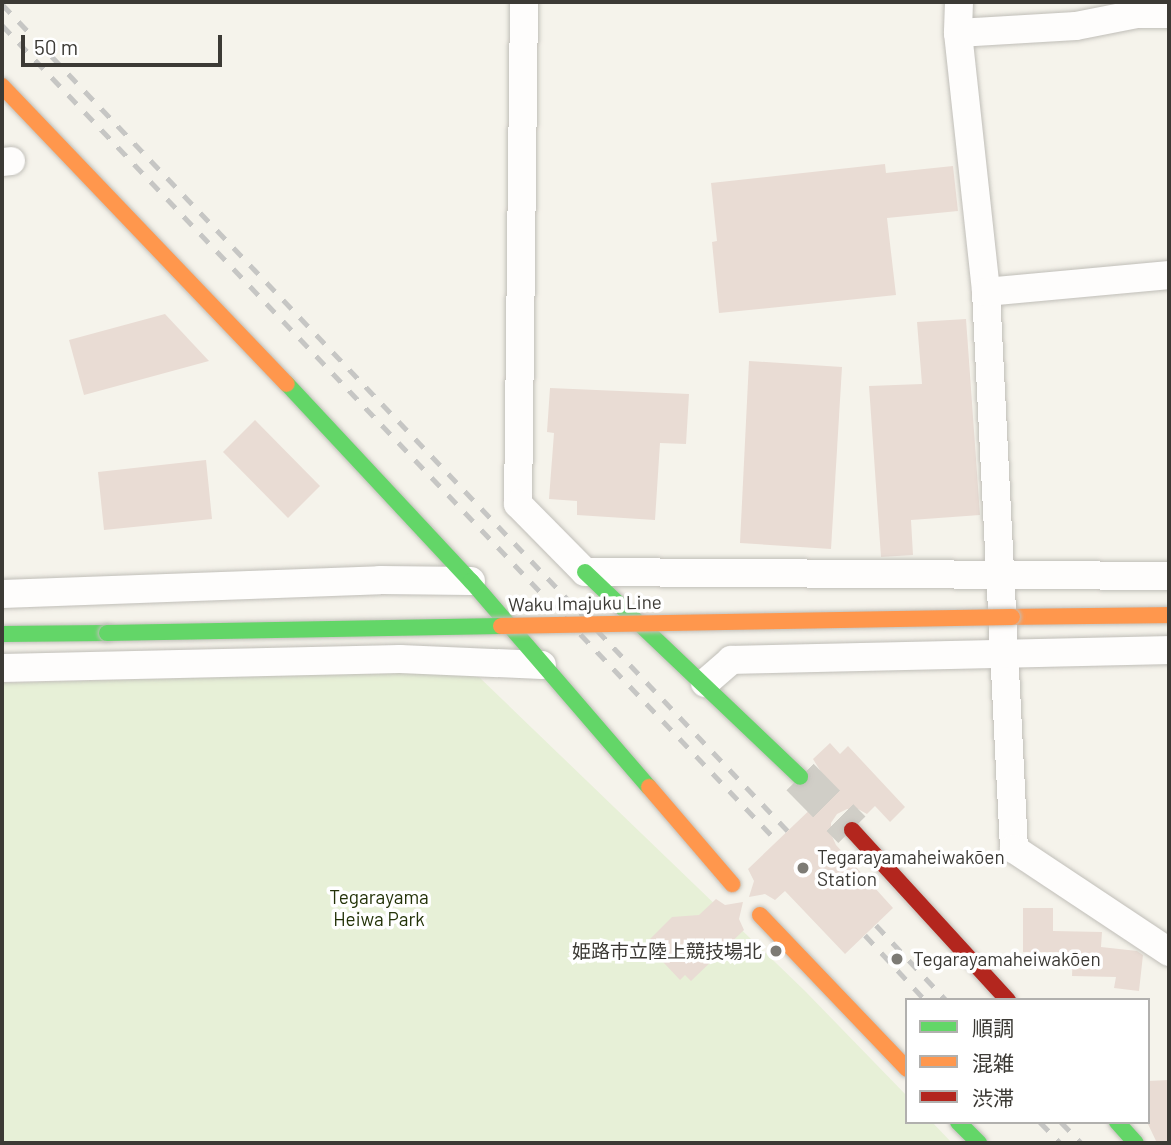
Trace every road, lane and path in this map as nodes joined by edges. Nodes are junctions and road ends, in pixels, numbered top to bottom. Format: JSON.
{"nodes":[{"id":1,"x":523,"y":2,"type":"edge"},
{"id":2,"x":959,"y":2,"type":"edge"},
{"id":3,"x":1169,"y":14,"type":"edge"},
{"id":4,"x":958,"y":33,"type":"junction"},
{"id":5,"x":2,"y":86,"type":"edge"},
{"id":6,"x":1169,"y":275,"type":"edge"},
{"id":7,"x":986,"y":292,"type":"junction"},
{"id":8,"x":584,"y":572,"type":"junction"},
{"id":9,"x":1000,"y":575,"type":"junction"},
{"id":10,"x":1169,"y":576,"type":"edge"},
{"id":11,"x":471,"y":581,"type":"junction"},
{"id":12,"x":2,"y":594,"type":"edge"},
{"id":13,"x":1169,"y":615,"type":"edge"},
{"id":14,"x":2,"y":634,"type":"edge"},
{"id":15,"x":1169,"y":650,"type":"edge"},
{"id":16,"x":1003,"y":653,"type":"junction"},
{"id":17,"x":542,"y":665,"type":"junction"},
{"id":18,"x":2,"y":668,"type":"edge"},
{"id":19,"x":705,"y":683,"type":"junction"},
{"id":20,"x":800,"y":777,"type":"tunnel mouth"},
{"id":21,"x":852,"y":830,"type":"tunnel mouth"},
{"id":22,"x":732,"y":884,"type":"dead end"},
{"id":23,"x":760,"y":915,"type":"dead end"},
{"id":24,"x":1169,"y":952,"type":"edge"},
{"id":25,"x":1006,"y":998,"type":"edge"},
{"id":26,"x":905,"y":1067,"type":"edge"},
{"id":27,"x":960,"y":1124,"type":"edge"},
{"id":28,"x":1119,"y":1124,"type":"edge"},
{"id":29,"x":979,"y":1143,"type":"edge"},
{"id":30,"x":1136,"y":1143,"type":"edge"}],
"edges":[{"from":1,"to":8,"type":"street"},
{"from":2,"to":4,"type":"street"},
{"from":3,"to":4,"type":"street"},
{"from":4,"to":7,"type":"street"},
{"from":5,"to":11,"type":"street"},
{"from":6,"to":7,"type":"street"},
{"from":7,"to":9,"type":"street"},
{"from":8,"to":9,"type":"street"},
{"from":8,"to":19,"type":"street"},
{"from":9,"to":10,"type":"street"},
{"from":9,"to":16,"type":"street"},
{"from":11,"to":12,"type":"street"},
{"from":11,"to":17,"type":"street"},
{"from":13,"to":14,"type":"street","name":"Waku Imajuku Line","bridge":true},
{"from":15,"to":16,"type":"street"},
{"from":16,"to":19,"type":"street"},
{"from":16,"to":24,"type":"street"},
{"from":17,"to":18,"type":"street"},
{"from":17,"to":22,"type":"street"},
{"from":19,"to":20,"type":"street"},
{"from":21,"to":25,"type":"street"},
{"from":23,"to":26,"type":"street"},
{"from":27,"to":29,"type":"street"},
{"from":28,"to":30,"type":"street"}]}
